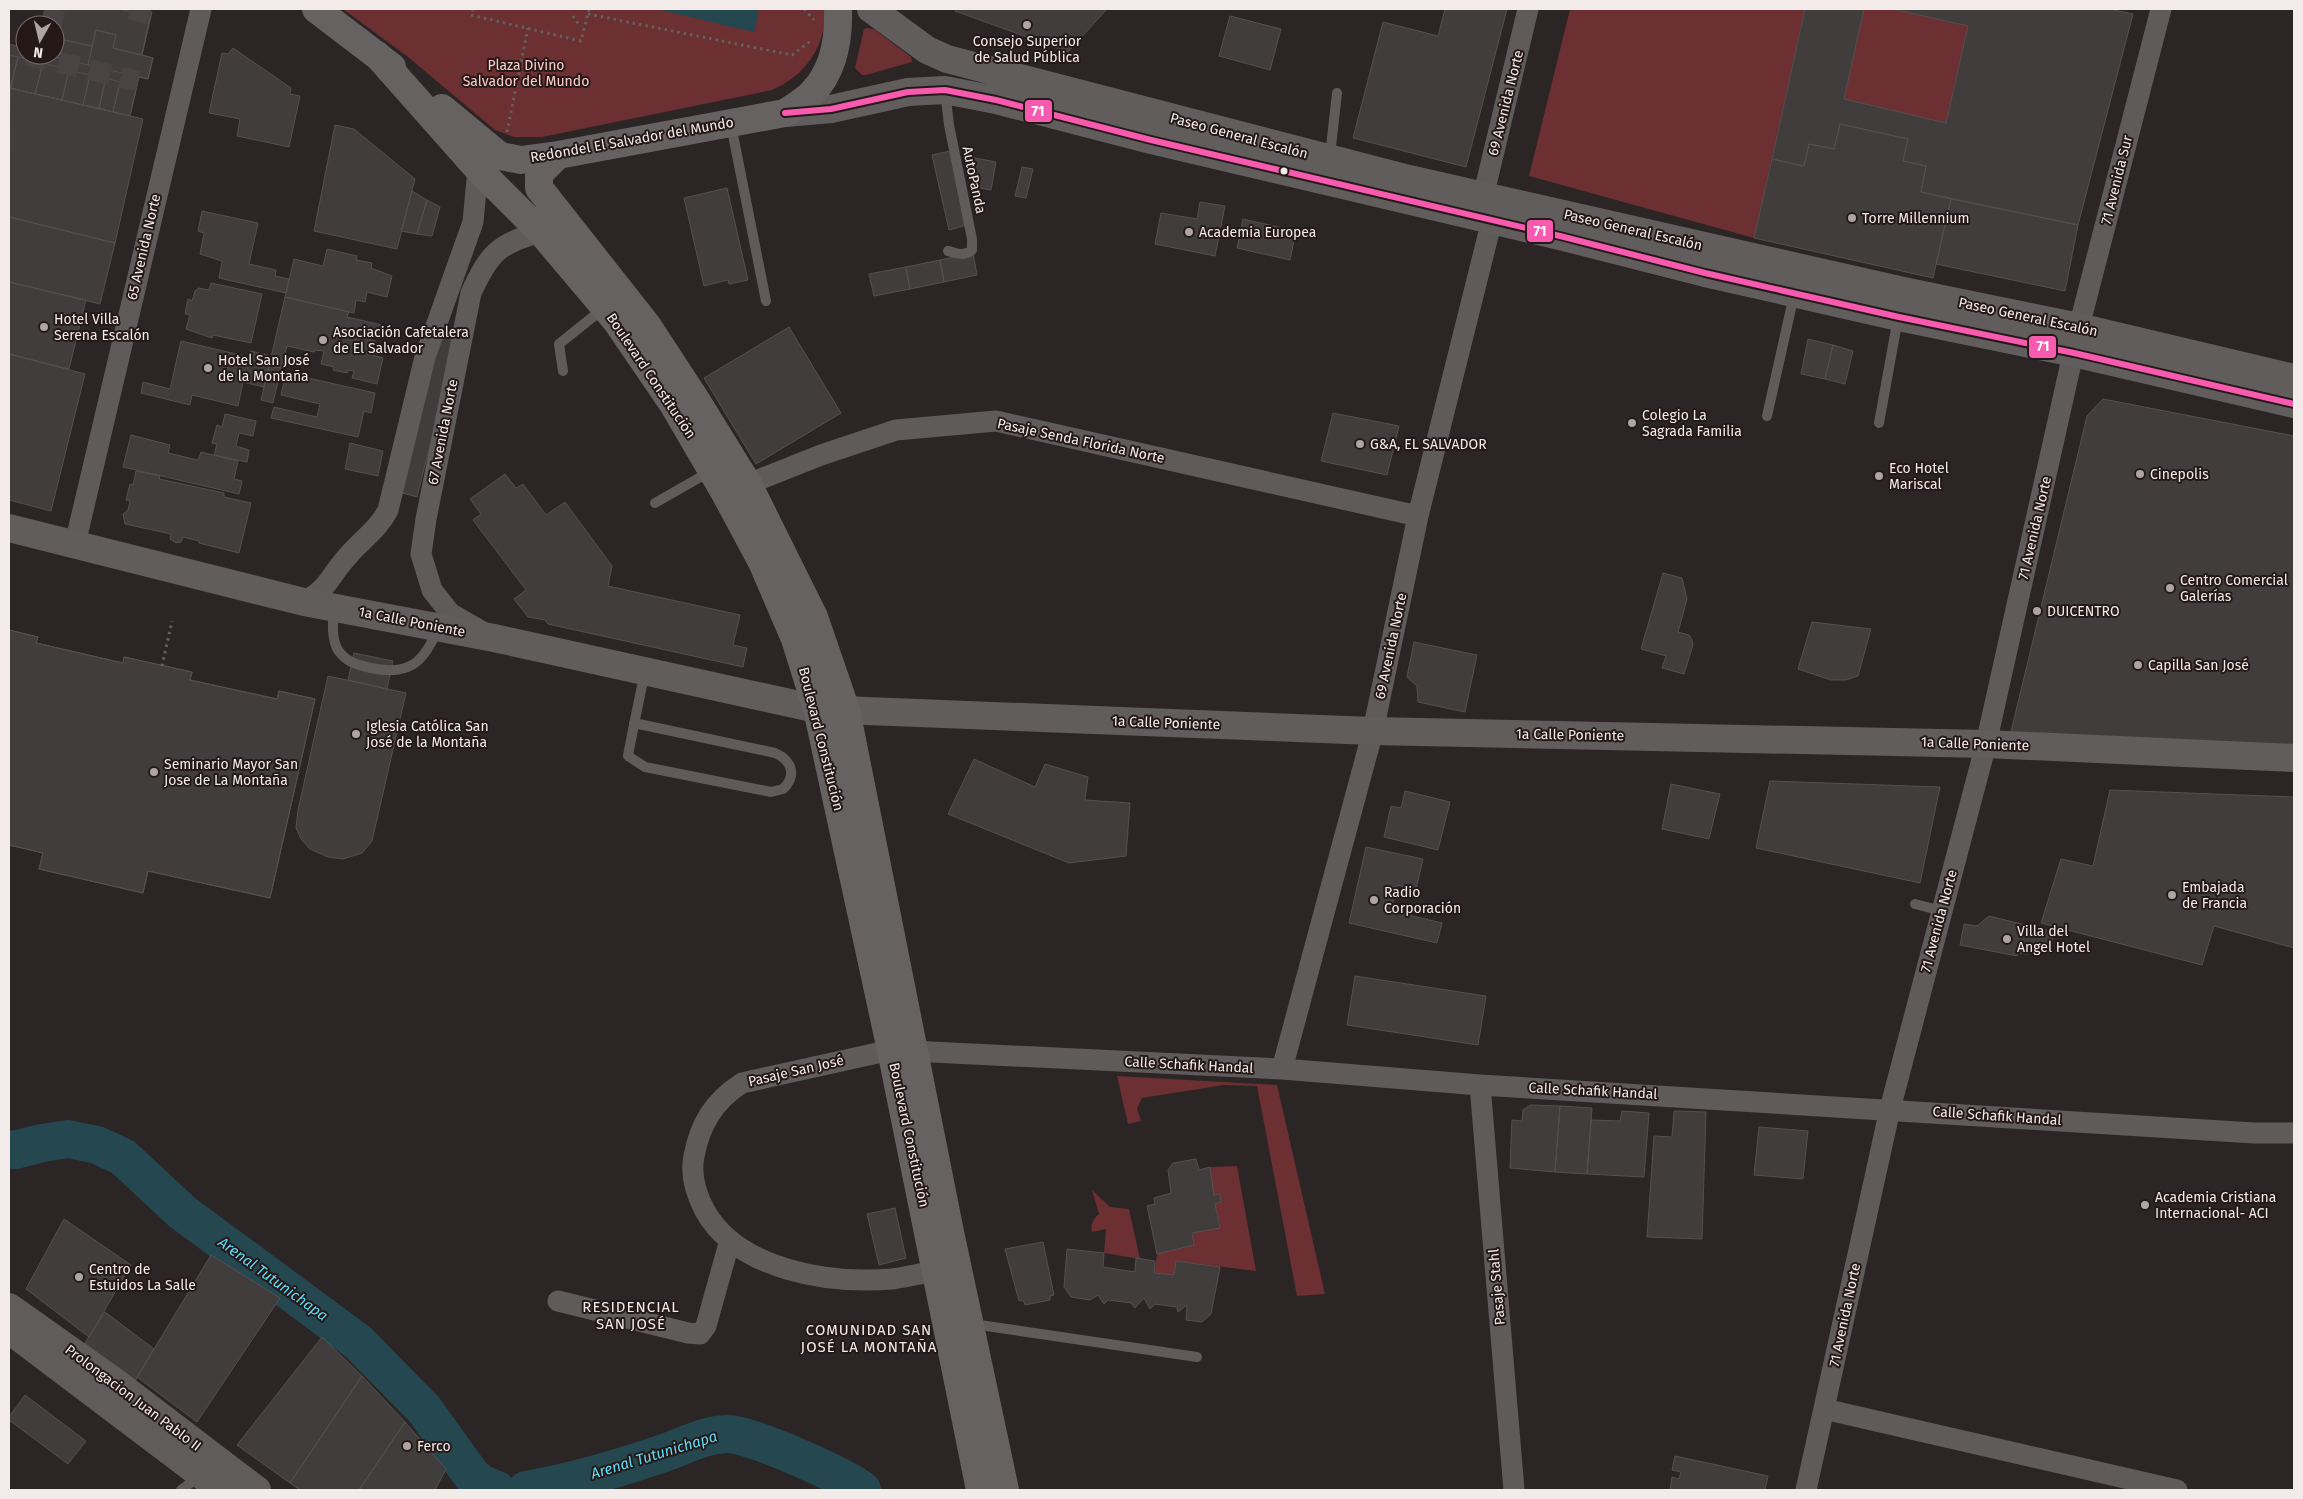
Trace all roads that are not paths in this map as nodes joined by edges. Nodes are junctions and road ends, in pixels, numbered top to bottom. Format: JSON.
{"nodes":[{"id":1,"x":200,"y":9,"type":"edge"},
{"id":2,"x":316,"y":9,"type":"edge"},
{"id":3,"x":838,"y":9,"type":"edge"},
{"id":4,"x":871,"y":9,"type":"edge"},
{"id":5,"x":1528,"y":9,"type":"edge"},
{"id":6,"x":2161,"y":9,"type":"edge"},
{"id":7,"x":377,"y":55,"type":"junction"},
{"id":8,"x":945,"y":90,"type":"junction"},
{"id":9,"x":1337,"y":93,"type":"dead end"},
{"id":10,"x":785,"y":113,"type":"junction"},
{"id":11,"x":731,"y":123,"type":"junction"},
{"id":12,"x":558,"y":155,"type":"junction"},
{"id":13,"x":1330,"y":160,"type":"junction"},
{"id":14,"x":478,"y":169,"type":"junction"},
{"id":15,"x":1488,"y":208,"type":"junction"},
{"id":16,"x":541,"y":232,"type":"junction"},
{"id":17,"x":948,"y":251,"type":"dead end"},
{"id":18,"x":1753,"y":258,"type":"junction"},
{"id":19,"x":1848,"y":267,"type":"dead end"},
{"id":20,"x":1794,"y":294,"type":"junction"},
{"id":21,"x":1975,"y":294,"type":"dead end"},
{"id":22,"x":766,"y":301,"type":"dead end"},
{"id":23,"x":605,"y":307,"type":"junction"},
{"id":24,"x":1899,"y":317,"type":"junction"},
{"id":25,"x":2040,"y":319,"type":"junction"},
{"id":26,"x":2077,"y":340,"type":"junction"},
{"id":27,"x":563,"y":371,"type":"dead end"},
{"id":28,"x":2294,"y":378,"type":"edge"},
{"id":29,"x":2294,"y":404,"type":"edge"},
{"id":30,"x":1767,"y":416,"type":"dead end"},
{"id":31,"x":1879,"y":423,"type":"dead end"},
{"id":32,"x":712,"y":471,"type":"junction"},
{"id":33,"x":748,"y":484,"type":"junction"},
{"id":34,"x":655,"y":503,"type":"dead end"},
{"id":35,"x":1418,"y":516,"type":"junction"},
{"id":36,"x":9,"y":528,"type":"edge"},
{"id":37,"x":75,"y":544,"type":"junction"},
{"id":38,"x":304,"y":602,"type":"junction"},
{"id":39,"x":334,"y":608,"type":"junction"},
{"id":40,"x":438,"y":627,"type":"junction"},
{"id":41,"x":494,"y":638,"type":"junction"},
{"id":42,"x":645,"y":671,"type":"junction"},
{"id":43,"x":817,"y":709,"type":"junction"},
{"id":44,"x":846,"y":710,"type":"junction"},
{"id":45,"x":634,"y":723,"type":"junction"},
{"id":46,"x":1374,"y":731,"type":"junction"},
{"id":47,"x":1986,"y":744,"type":"junction"},
{"id":48,"x":2294,"y":758,"type":"edge"},
{"id":49,"x":1915,"y":904,"type":"dead end"},
{"id":50,"x":1942,"y":911,"type":"junction"},
{"id":51,"x":902,"y":1051,"type":"junction"},
{"id":52,"x":1282,"y":1069,"type":"junction"},
{"id":53,"x":1480,"y":1085,"type":"junction"},
{"id":54,"x":1890,"y":1109,"type":"junction"},
{"id":55,"x":2294,"y":1133,"type":"edge"},
{"id":56,"x":730,"y":1240,"type":"junction"},
{"id":57,"x":937,"y":1271,"type":"junction"},
{"id":58,"x":558,"y":1301,"type":"dead end"},
{"id":59,"x":9,"y":1307,"type":"edge"},
{"id":60,"x":969,"y":1323,"type":"junction"},
{"id":61,"x":9,"y":1330,"type":"edge"},
{"id":62,"x":1197,"y":1358,"type":"dead end"},
{"id":63,"x":1824,"y":1409,"type":"junction"},
{"id":64,"x":201,"y":1485,"type":"edge"},
{"id":65,"x":257,"y":1490,"type":"edge"},
{"id":66,"x":980,"y":1490,"type":"edge"},
{"id":67,"x":1005,"y":1490,"type":"edge"},
{"id":68,"x":1514,"y":1490,"type":"edge"},
{"id":69,"x":1806,"y":1490,"type":"edge"},
{"id":70,"x":2177,"y":1490,"type":"edge"}],
"edges":[{"from":1,"to":37,"type":"street","name":"65 Avenida Norte"},
{"from":2,"to":7,"type":"highway","name":"Redondel El Salvador del Mundo"},
{"from":3,"to":10,"type":"highway","name":"Redondel El Salvador del Mundo"},
{"from":4,"to":13,"type":"main road","name":"Paseo General Escalón"},
{"from":5,"to":15,"type":"street","name":"69 Avenida Norte"},
{"from":6,"to":26,"type":"street","name":"71 Avenida Sur"},
{"from":7,"to":12,"type":"highway","name":"Redondel El Salvador del Mundo"},
{"from":7,"to":14,"type":"highway","name":"Boulevard Constitución"},
{"from":8,"to":10,"type":"main road","name":"Paseo General Escalón"},
{"from":8,"to":15,"type":"main road","name":"Paseo General Escalón"},
{"from":8,"to":17,"type":"lane","name":"AutoPanda"},
{"from":9,"to":13,"type":"lane"},
{"from":10,"to":11,"type":"highway","name":"Redondel El Salvador del Mundo"},
{"from":11,"to":12,"type":"highway","name":"Redondel El Salvador del Mundo"},
{"from":11,"to":22,"type":"lane"},
{"from":12,"to":33,"type":"highway","name":"Boulevard Constitución"},
{"from":13,"to":15,"type":"main road","name":"Paseo General Escalón"},
{"from":14,"to":16,"type":"highway","name":"Boulevard Constitución"},
{"from":14,"to":38,"type":"street"},
{"from":15,"to":18,"type":"main road","name":"Paseo General Escalón"},
{"from":15,"to":20,"type":"main road","name":"Paseo General Escalón"},
{"from":15,"to":35,"type":"street","name":"69 Avenida Norte"},
{"from":16,"to":23,"type":"highway","name":"Boulevard Constitución"},
{"from":16,"to":41,"type":"street","name":"67 Avenida Norte"},
{"from":18,"to":19,"type":"lane"},
{"from":18,"to":25,"type":"main road","name":"Paseo General Escalón"},
{"from":20,"to":24,"type":"main road","name":"Paseo General Escalón"},
{"from":20,"to":30,"type":"lane"},
{"from":21,"to":25,"type":"lane"},
{"from":23,"to":27,"type":"lane"},
{"from":23,"to":32,"type":"highway","name":"Boulevard Constitución"},
{"from":24,"to":26,"type":"main road","name":"Paseo General Escalón"},
{"from":24,"to":31,"type":"lane"},
{"from":25,"to":26,"type":"main road","name":"Paseo General Escalón"},
{"from":26,"to":28,"type":"main road","name":"Paseo General Escalón"},
{"from":26,"to":29,"type":"main road","name":"Paseo General Escalón"},
{"from":26,"to":47,"type":"street","name":"71 Avenida Norte"},
{"from":32,"to":34,"type":"lane"},
{"from":32,"to":43,"type":"highway","name":"Boulevard Constitución"},
{"from":33,"to":35,"type":"street","name":"Pasaje Senda Florida Norte"},
{"from":33,"to":44,"type":"highway","name":"Boulevard Constitución"},
{"from":35,"to":46,"type":"street","name":"69 Avenida Norte"},
{"from":36,"to":37,"type":"main road","name":"1a Calle Poniente"},
{"from":37,"to":38,"type":"main road","name":"1a Calle Poniente"},
{"from":38,"to":39,"type":"main road","name":"1a Calle Poniente"},
{"from":39,"to":40,"type":"main road","name":"1a Calle Poniente"},
{"from":39,"to":40,"type":"lane"},
{"from":40,"to":41,"type":"main road","name":"1a Calle Poniente"},
{"from":41,"to":42,"type":"main road","name":"1a Calle Poniente"},
{"from":42,"to":43,"type":"main road","name":"1a Calle Poniente"},
{"from":42,"to":45,"type":"lane"},
{"from":43,"to":44,"type":"main road","name":"1a Calle Poniente"},
{"from":43,"to":51,"type":"highway","name":"Boulevard Constitución"},
{"from":44,"to":46,"type":"main road","name":"1a Calle Poniente"},
{"from":44,"to":51,"type":"highway","name":"Boulevard Constitución"},
{"from":45,"to":45,"type":"lane"},
{"from":46,"to":47,"type":"main road","name":"1a Calle Poniente"},
{"from":46,"to":52,"type":"street","name":"69 Avenida Norte"},
{"from":47,"to":48,"type":"main road","name":"1a Calle Poniente"},
{"from":47,"to":50,"type":"street","name":"71 Avenida Norte"},
{"from":49,"to":50,"type":"lane"},
{"from":50,"to":54,"type":"street","name":"71 Avenida Norte"},
{"from":51,"to":52,"type":"street","name":"Calle Schafik Handal"},
{"from":51,"to":56,"type":"street","name":"Pasaje San José"},
{"from":51,"to":57,"type":"highway","name":"Boulevard Constitución"},
{"from":51,"to":60,"type":"highway","name":"Boulevard Constitución"},
{"from":52,"to":53,"type":"street","name":"Calle Schafik Handal"},
{"from":53,"to":54,"type":"street","name":"Calle Schafik Handal"},
{"from":53,"to":68,"type":"street","name":"Pasaje Stahl"},
{"from":54,"to":55,"type":"street","name":"Calle Schafik Handal"},
{"from":54,"to":63,"type":"street","name":"71 Avenida Norte"},
{"from":56,"to":57,"type":"street","name":"Pasaje San José"},
{"from":56,"to":58,"type":"street"},
{"from":57,"to":66,"type":"highway","name":"Boulevard Constitución"},
{"from":59,"to":65,"type":"main road","name":"Prolongacion Juan Pablo II"},
{"from":60,"to":62,"type":"lane"},
{"from":60,"to":67,"type":"highway","name":"Boulevard Constitución"},
{"from":61,"to":64,"type":"main road","name":"Prolongacion Juan Pablo II"},
{"from":63,"to":69,"type":"street","name":"71 Avenida Norte"},
{"from":63,"to":70,"type":"street"}]}
